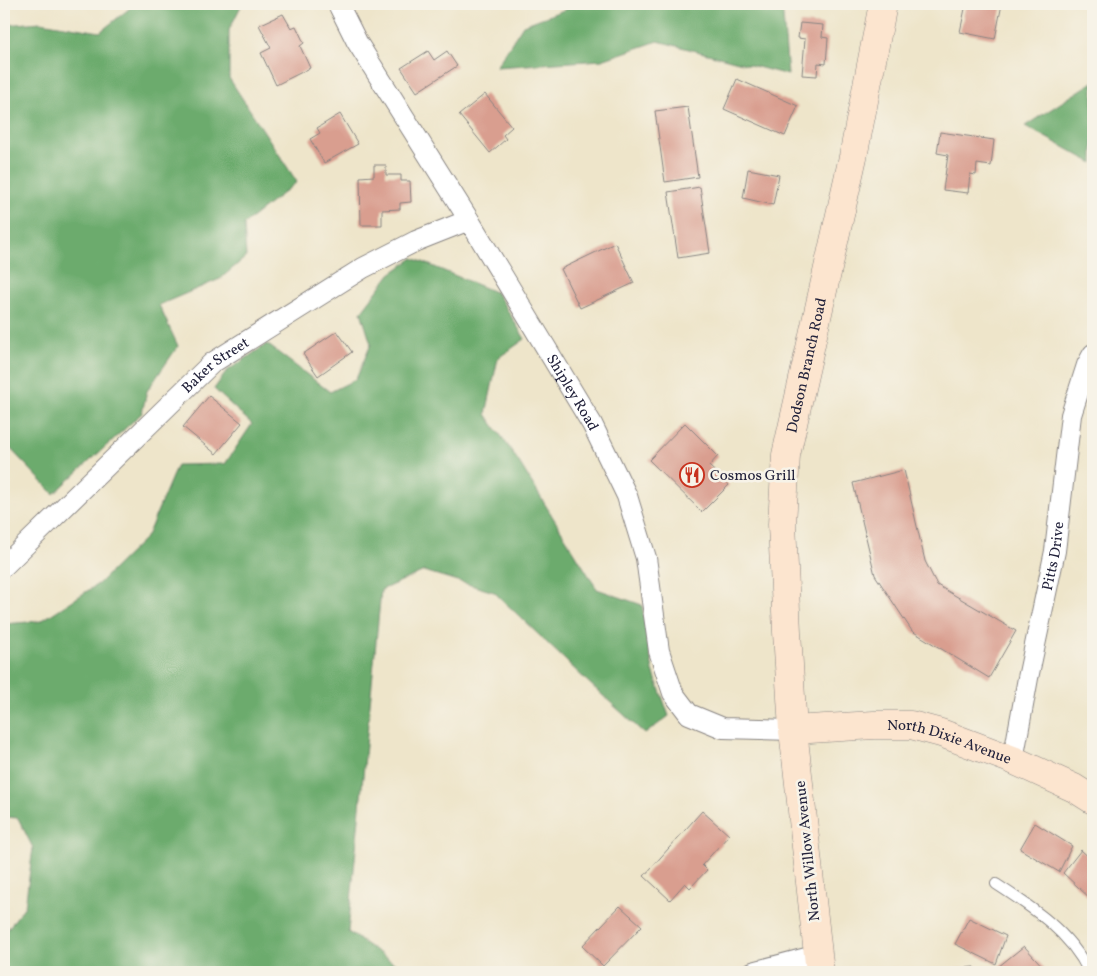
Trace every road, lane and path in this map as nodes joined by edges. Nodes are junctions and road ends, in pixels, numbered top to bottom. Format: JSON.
{"nodes":[{"id":1,"x":338,"y":4,"type":"edge"},
{"id":2,"x":883,"y":4,"type":"edge"},
{"id":3,"x":469,"y":220,"type":"junction"},
{"id":4,"x":1093,"y":354,"type":"edge"},
{"id":5,"x":4,"y":566,"type":"edge"},
{"id":6,"x":794,"y":730,"type":"junction"},
{"id":7,"x":1013,"y":760,"type":"junction"},
{"id":8,"x":1093,"y":800,"type":"edge"},
{"id":9,"x":996,"y":884,"type":"dead end"},
{"id":10,"x":819,"y":964,"type":"edge"},
{"id":11,"x":753,"y":972,"type":"edge"},
{"id":12,"x":1089,"y":972,"type":"edge"}],
"edges":[{"from":1,"to":3,"type":"street","name":"Shipley Road"},
{"from":2,"to":6,"type":"main road","name":"Dodson Branch Road"},
{"from":3,"to":5,"type":"street","name":"Baker Street"},
{"from":3,"to":6,"type":"street","name":"Shipley Road"},
{"from":4,"to":7,"type":"street","name":"Pitts Drive"},
{"from":6,"to":7,"type":"main road","name":"North Dixie Avenue"},
{"from":6,"to":10,"type":"main road","name":"North Willow Avenue"},
{"from":7,"to":8,"type":"main road","name":"North Dixie Avenue"},
{"from":9,"to":12,"type":"lane"},
{"from":10,"to":11,"type":"street"}]}
